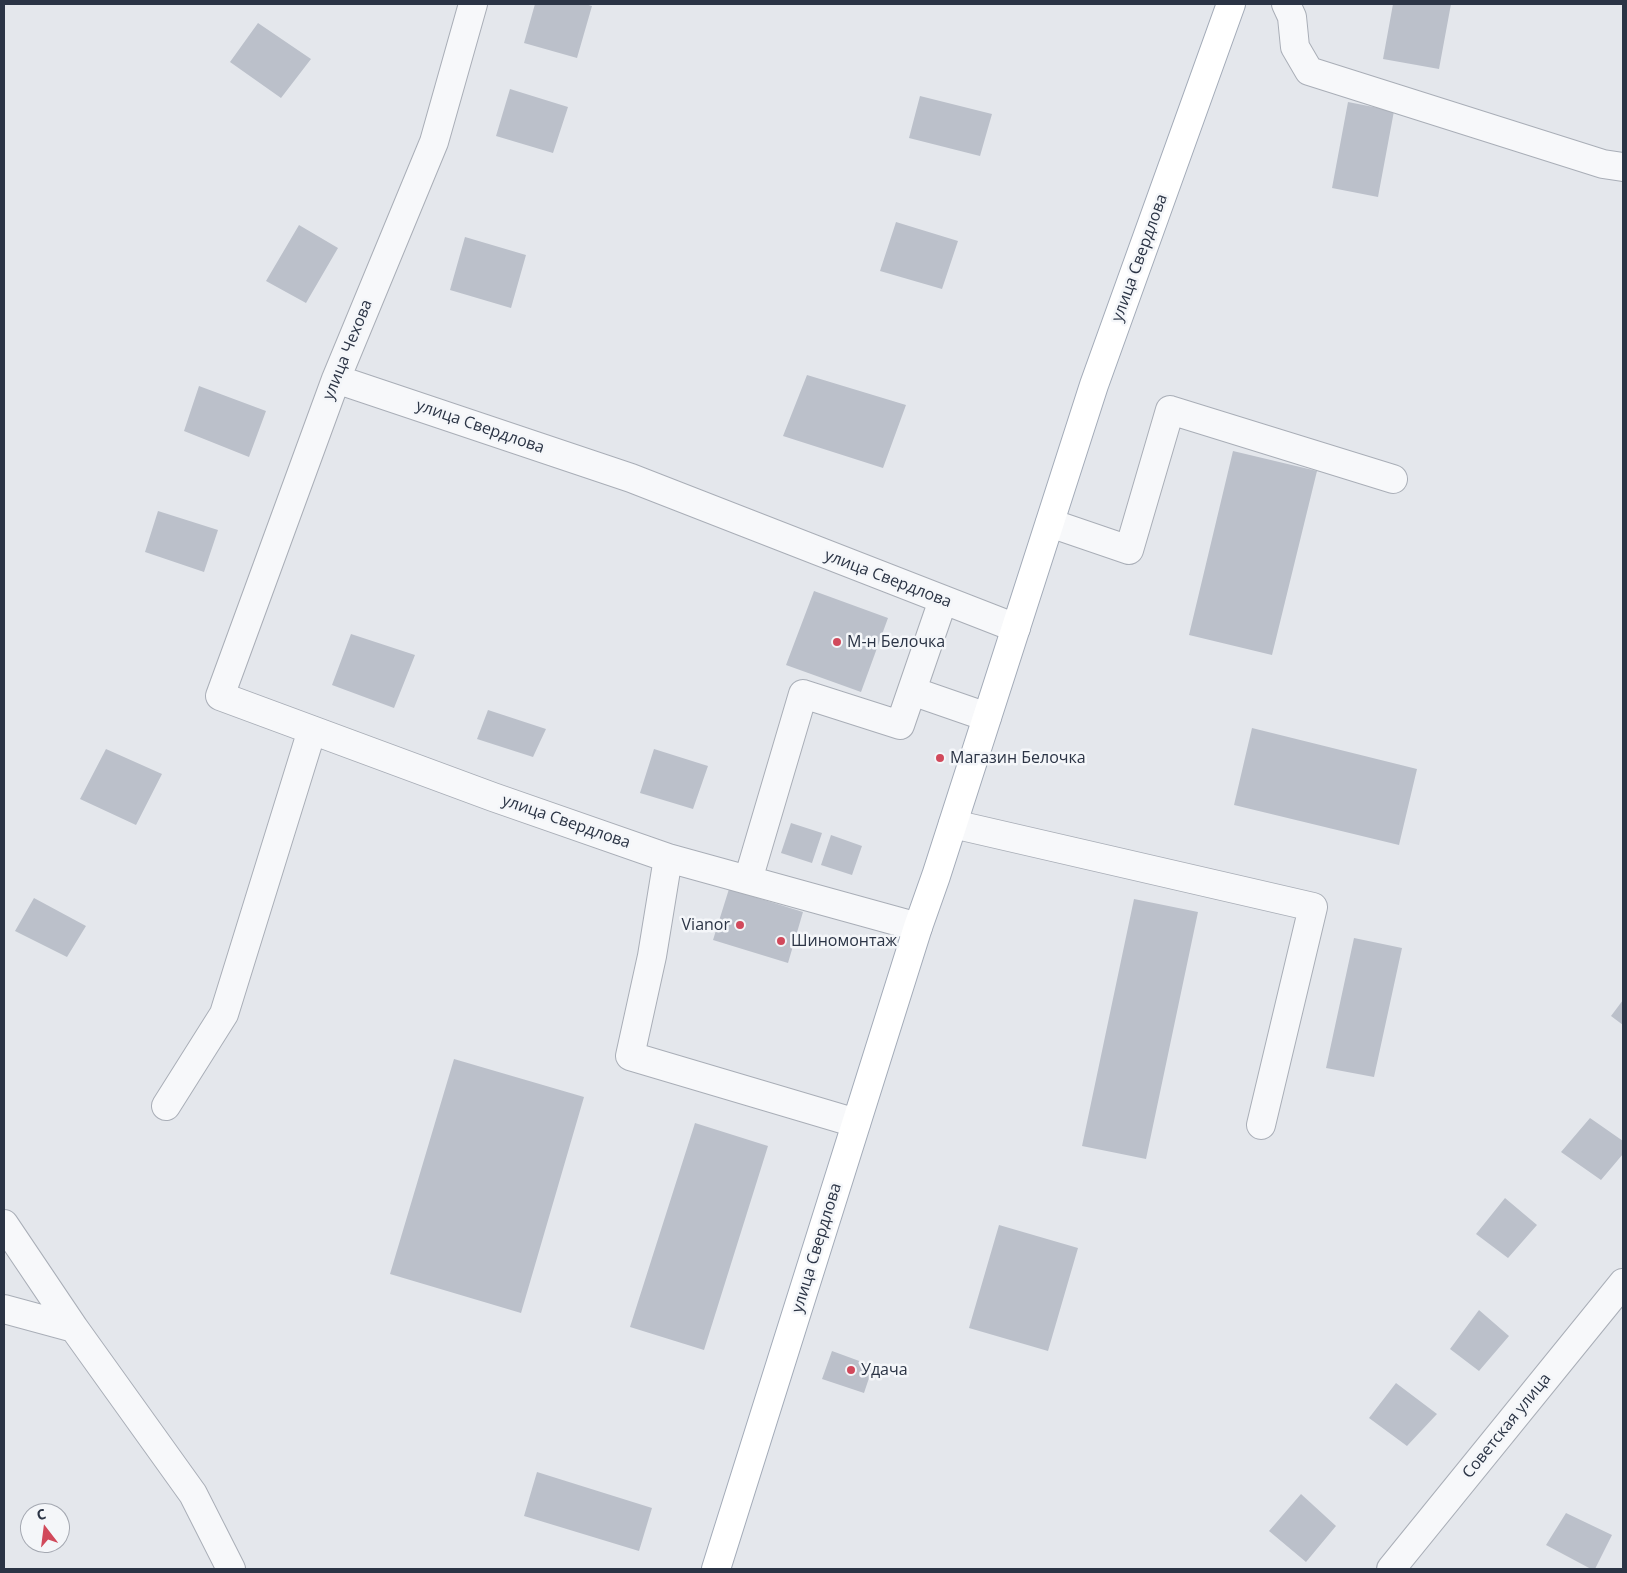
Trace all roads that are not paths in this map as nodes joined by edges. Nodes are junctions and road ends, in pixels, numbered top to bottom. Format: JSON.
{"nodes":[{"id":1,"x":473,"y":4,"type":"edge"},
{"id":2,"x":1231,"y":4,"type":"edge"},
{"id":3,"x":1286,"y":4,"type":"edge"},
{"id":4,"x":1623,"y":167,"type":"edge"},
{"id":5,"x":336,"y":378,"type":"junction"},
{"id":6,"x":1392,"y":479,"type":"dead end"},
{"id":7,"x":1050,"y":523,"type":"junction"},
{"id":8,"x":944,"y":600,"type":"junction"},
{"id":9,"x":1016,"y":628,"type":"junction"},
{"id":10,"x":912,"y":691,"type":"junction"},
{"id":11,"x":220,"y":696,"type":"joint"},
{"id":12,"x":987,"y":717,"type":"junction"},
{"id":13,"x":312,"y":730,"type":"junction"},
{"id":14,"x":953,"y":824,"type":"junction"},
{"id":15,"x":668,"y":858,"type":"junction"},
{"id":16,"x":748,"y":880,"type":"junction"},
{"id":17,"x":918,"y":926,"type":"junction"},
{"id":18,"x":166,"y":1106,"type":"dead end"},
{"id":19,"x":856,"y":1123,"type":"junction"},
{"id":20,"x":1262,"y":1125,"type":"dead end"},
{"id":21,"x":4,"y":1224,"type":"edge"},
{"id":22,"x":1623,"y":1283,"type":"edge"},
{"id":23,"x":4,"y":1309,"type":"edge"},
{"id":24,"x":74,"y":1328,"type":"junction"},
{"id":25,"x":231,"y":1569,"type":"edge"},
{"id":26,"x":716,"y":1569,"type":"edge"},
{"id":27,"x":1391,"y":1569,"type":"edge"}],
"edges":[{"from":1,"to":5,"type":"street","name":"улица Чехова"},
{"from":2,"to":7,"type":"main road","name":"улица Свердлова"},
{"from":3,"to":4,"type":"street"},
{"from":5,"to":8,"type":"street","name":"улица Свердлова"},
{"from":5,"to":11,"type":"street","name":"улица Чехова"},
{"from":6,"to":7,"type":"street"},
{"from":7,"to":9,"type":"main road","name":"улица Свердлова"},
{"from":8,"to":9,"type":"street","name":"улица Свердлова"},
{"from":8,"to":10,"type":"street"},
{"from":9,"to":12,"type":"main road","name":"улица Свердлова"},
{"from":10,"to":12,"type":"street"},
{"from":10,"to":16,"type":"street"},
{"from":11,"to":13,"type":"street","name":"улица Свердлова"},
{"from":12,"to":14,"type":"main road","name":"улица Свердлова"},
{"from":13,"to":15,"type":"street","name":"улица Свердлова"},
{"from":13,"to":18,"type":"street"},
{"from":14,"to":17,"type":"main road","name":"улица Свердлова"},
{"from":14,"to":20,"type":"street"},
{"from":15,"to":16,"type":"street","name":"улица Свердлова"},
{"from":15,"to":19,"type":"street"},
{"from":16,"to":17,"type":"street","name":"улица Свердлова"},
{"from":17,"to":19,"type":"main road","name":"улица Свердлова"},
{"from":19,"to":26,"type":"main road","name":"улица Свердлова"},
{"from":21,"to":24,"type":"street"},
{"from":22,"to":27,"type":"street","name":"Советская улица"},
{"from":23,"to":24,"type":"street"},
{"from":24,"to":25,"type":"street"}]}
